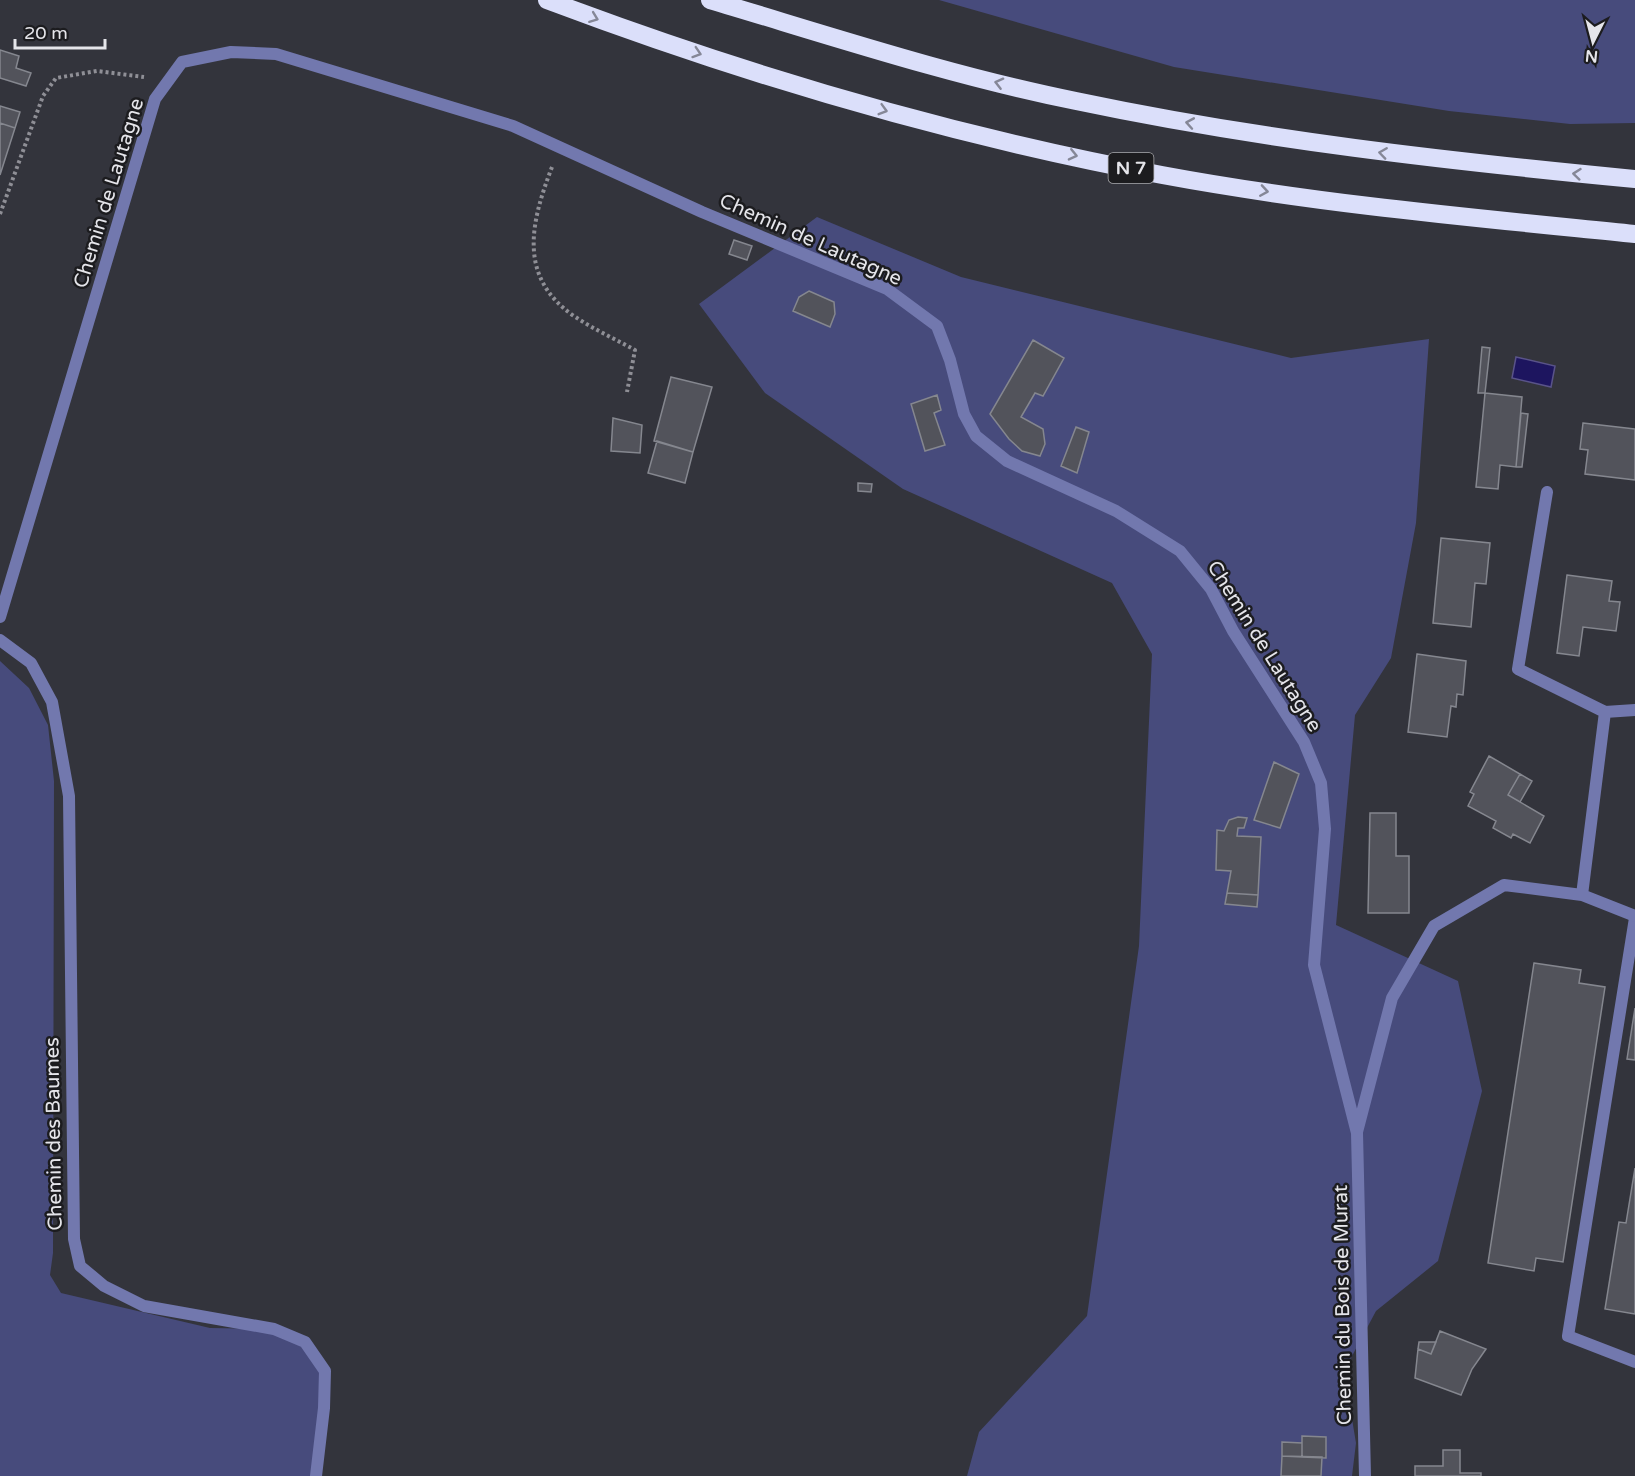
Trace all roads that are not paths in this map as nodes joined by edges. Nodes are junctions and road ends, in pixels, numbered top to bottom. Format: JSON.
{"nodes":[{"id":1,"x":547,"y":0,"type":"edge"},
{"id":2,"x":710,"y":0,"type":"edge"},
{"id":3,"x":1635,"y":179,"type":"edge"},
{"id":4,"x":1635,"y":234,"type":"edge"},
{"id":5,"x":1547,"y":492,"type":"dead end"},
{"id":6,"x":0,"y":617,"type":"edge"},
{"id":7,"x":0,"y":640,"type":"edge"},
{"id":8,"x":1635,"y":710,"type":"edge"},
{"id":9,"x":1605,"y":712,"type":"junction"},
{"id":10,"x":1582,"y":895,"type":"junction"},
{"id":11,"x":1635,"y":917,"type":"edge"},
{"id":12,"x":1357,"y":1133,"type":"junction"},
{"id":13,"x":1635,"y":1362,"type":"edge"},
{"id":14,"x":316,"y":1476,"type":"edge"},
{"id":15,"x":1365,"y":1476,"type":"edge"}],
"edges":[{"from":1,"to":4,"type":"highway","number":"N 7","one_way":true},
{"from":3,"to":2,"type":"highway","one_way":true},
{"from":5,"to":9,"type":"street"},
{"from":6,"to":12,"type":"street","name":"Chemin de Lautagne"},
{"from":7,"to":14,"type":"street","name":"Chemin des Baumes"},
{"from":8,"to":9,"type":"street"},
{"from":9,"to":10,"type":"street"},
{"from":10,"to":11,"type":"street"},
{"from":10,"to":12,"type":"street"},
{"from":11,"to":13,"type":"street"},
{"from":12,"to":15,"type":"street","name":"Chemin du Bois de Murat"}]}
